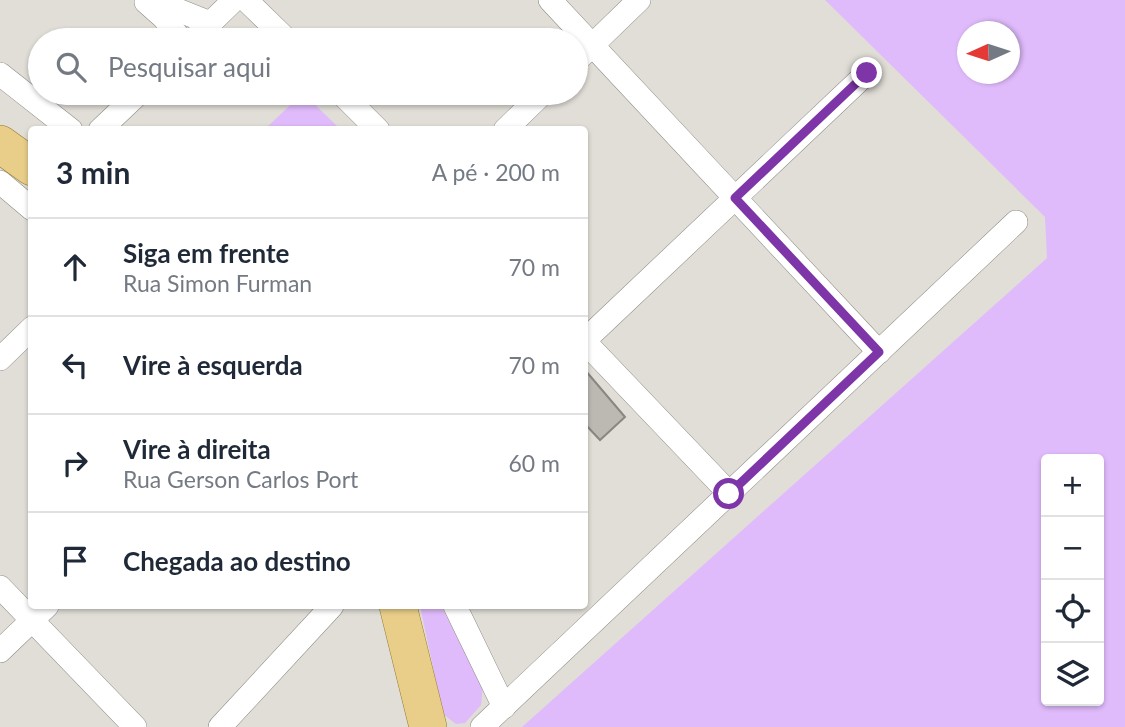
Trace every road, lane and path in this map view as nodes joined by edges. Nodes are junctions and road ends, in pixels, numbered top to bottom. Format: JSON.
{"nodes":[{"id":1,"x":143,"y":0,"type":"edge"},
{"id":2,"x":153,"y":0,"type":"edge"},
{"id":3,"x":234,"y":0,"type":"edge"},
{"id":4,"x":246,"y":0,"type":"edge"},
{"id":5,"x":550,"y":0,"type":"edge"},
{"id":6,"x":639,"y":0,"type":"edge"},
{"id":7,"x":210,"y":23,"type":"junction"},
{"id":8,"x":172,"y":28,"type":"edge"},
{"id":9,"x":205,"y":28,"type":"edge"},
{"id":10,"x":275,"y":28,"type":"edge"},
{"id":11,"x":568,"y":28,"type":"edge"},
{"id":12,"x":588,"y":49,"type":"edge"},
{"id":13,"x":588,"y":57,"type":"edge"},
{"id":14,"x":867,"y":73,"type":"dead end"},
{"id":15,"x":0,"y":74,"type":"edge"},
{"id":16,"x":28,"y":96,"type":"edge"},
{"id":17,"x":39,"y":105,"type":"edge"},
{"id":18,"x":126,"y":105,"type":"edge"},
{"id":19,"x":353,"y":105,"type":"edge"},
{"id":20,"x":531,"y":105,"type":"edge"},
{"id":21,"x":66,"y":126,"type":"edge"},
{"id":22,"x":104,"y":126,"type":"edge"},
{"id":23,"x":375,"y":126,"type":"edge"},
{"id":24,"x":509,"y":126,"type":"edge"},
{"id":25,"x":0,"y":144,"type":"edge"},
{"id":26,"x":28,"y":164,"type":"edge"},
{"id":27,"x":0,"y":182,"type":"edge"},
{"id":28,"x":735,"y":198,"type":"junction"},
{"id":29,"x":28,"y":206,"type":"edge"},
{"id":30,"x":1016,"y":222,"type":"dead end"},
{"id":31,"x":28,"y":332,"type":"edge"},
{"id":32,"x":588,"y":337,"type":"edge"},
{"id":33,"x":588,"y":345,"type":"edge"},
{"id":34,"x":879,"y":352,"type":"junction"},
{"id":35,"x":0,"y":359,"type":"edge"},
{"id":36,"x":729,"y":494,"type":"junction"},
{"id":37,"x":0,"y":587,"type":"edge"},
{"id":38,"x":28,"y":604,"type":"edge"},
{"id":39,"x":329,"y":609,"type":"edge"},
{"id":40,"x":399,"y":609,"type":"edge"},
{"id":41,"x":455,"y":609,"type":"edge"},
{"id":42,"x":40,"y":612,"type":"edge"},
{"id":43,"x":0,"y":651,"type":"edge"},
{"id":44,"x":504,"y":707,"type":"junction"},
{"id":45,"x":135,"y":727,"type":"edge"},
{"id":46,"x":220,"y":727,"type":"edge"},
{"id":47,"x":428,"y":727,"type":"edge"},
{"id":48,"x":482,"y":727,"type":"edge"}],
"edges":[{"from":1,"to":8,"type":"street"},
{"from":2,"to":7,"type":"street"},
{"from":3,"to":7,"type":"street"},
{"from":4,"to":10,"type":"street"},
{"from":5,"to":11,"type":"street"},
{"from":6,"to":12,"type":"street"},
{"from":7,"to":9,"type":"street"},
{"from":13,"to":28,"type":"street"},
{"from":14,"to":28,"type":"street"},
{"from":15,"to":16,"type":"street"},
{"from":17,"to":21,"type":"street"},
{"from":18,"to":22,"type":"street"},
{"from":19,"to":23,"type":"street"},
{"from":20,"to":24,"type":"street"},
{"from":25,"to":26,"type":"main road"},
{"from":27,"to":29,"type":"street"},
{"from":28,"to":32,"type":"street"},
{"from":28,"to":34,"type":"street"},
{"from":30,"to":34,"type":"street"},
{"from":31,"to":35,"type":"street"},
{"from":33,"to":36,"type":"street"},
{"from":34,"to":36,"type":"street"},
{"from":36,"to":44,"type":"street"},
{"from":37,"to":38,"type":"street"},
{"from":39,"to":46,"type":"street"},
{"from":40,"to":47,"type":"main road"},
{"from":41,"to":44,"type":"street"},
{"from":42,"to":43,"type":"street"},
{"from":42,"to":45,"type":"street"},
{"from":44,"to":48,"type":"street"}]}
